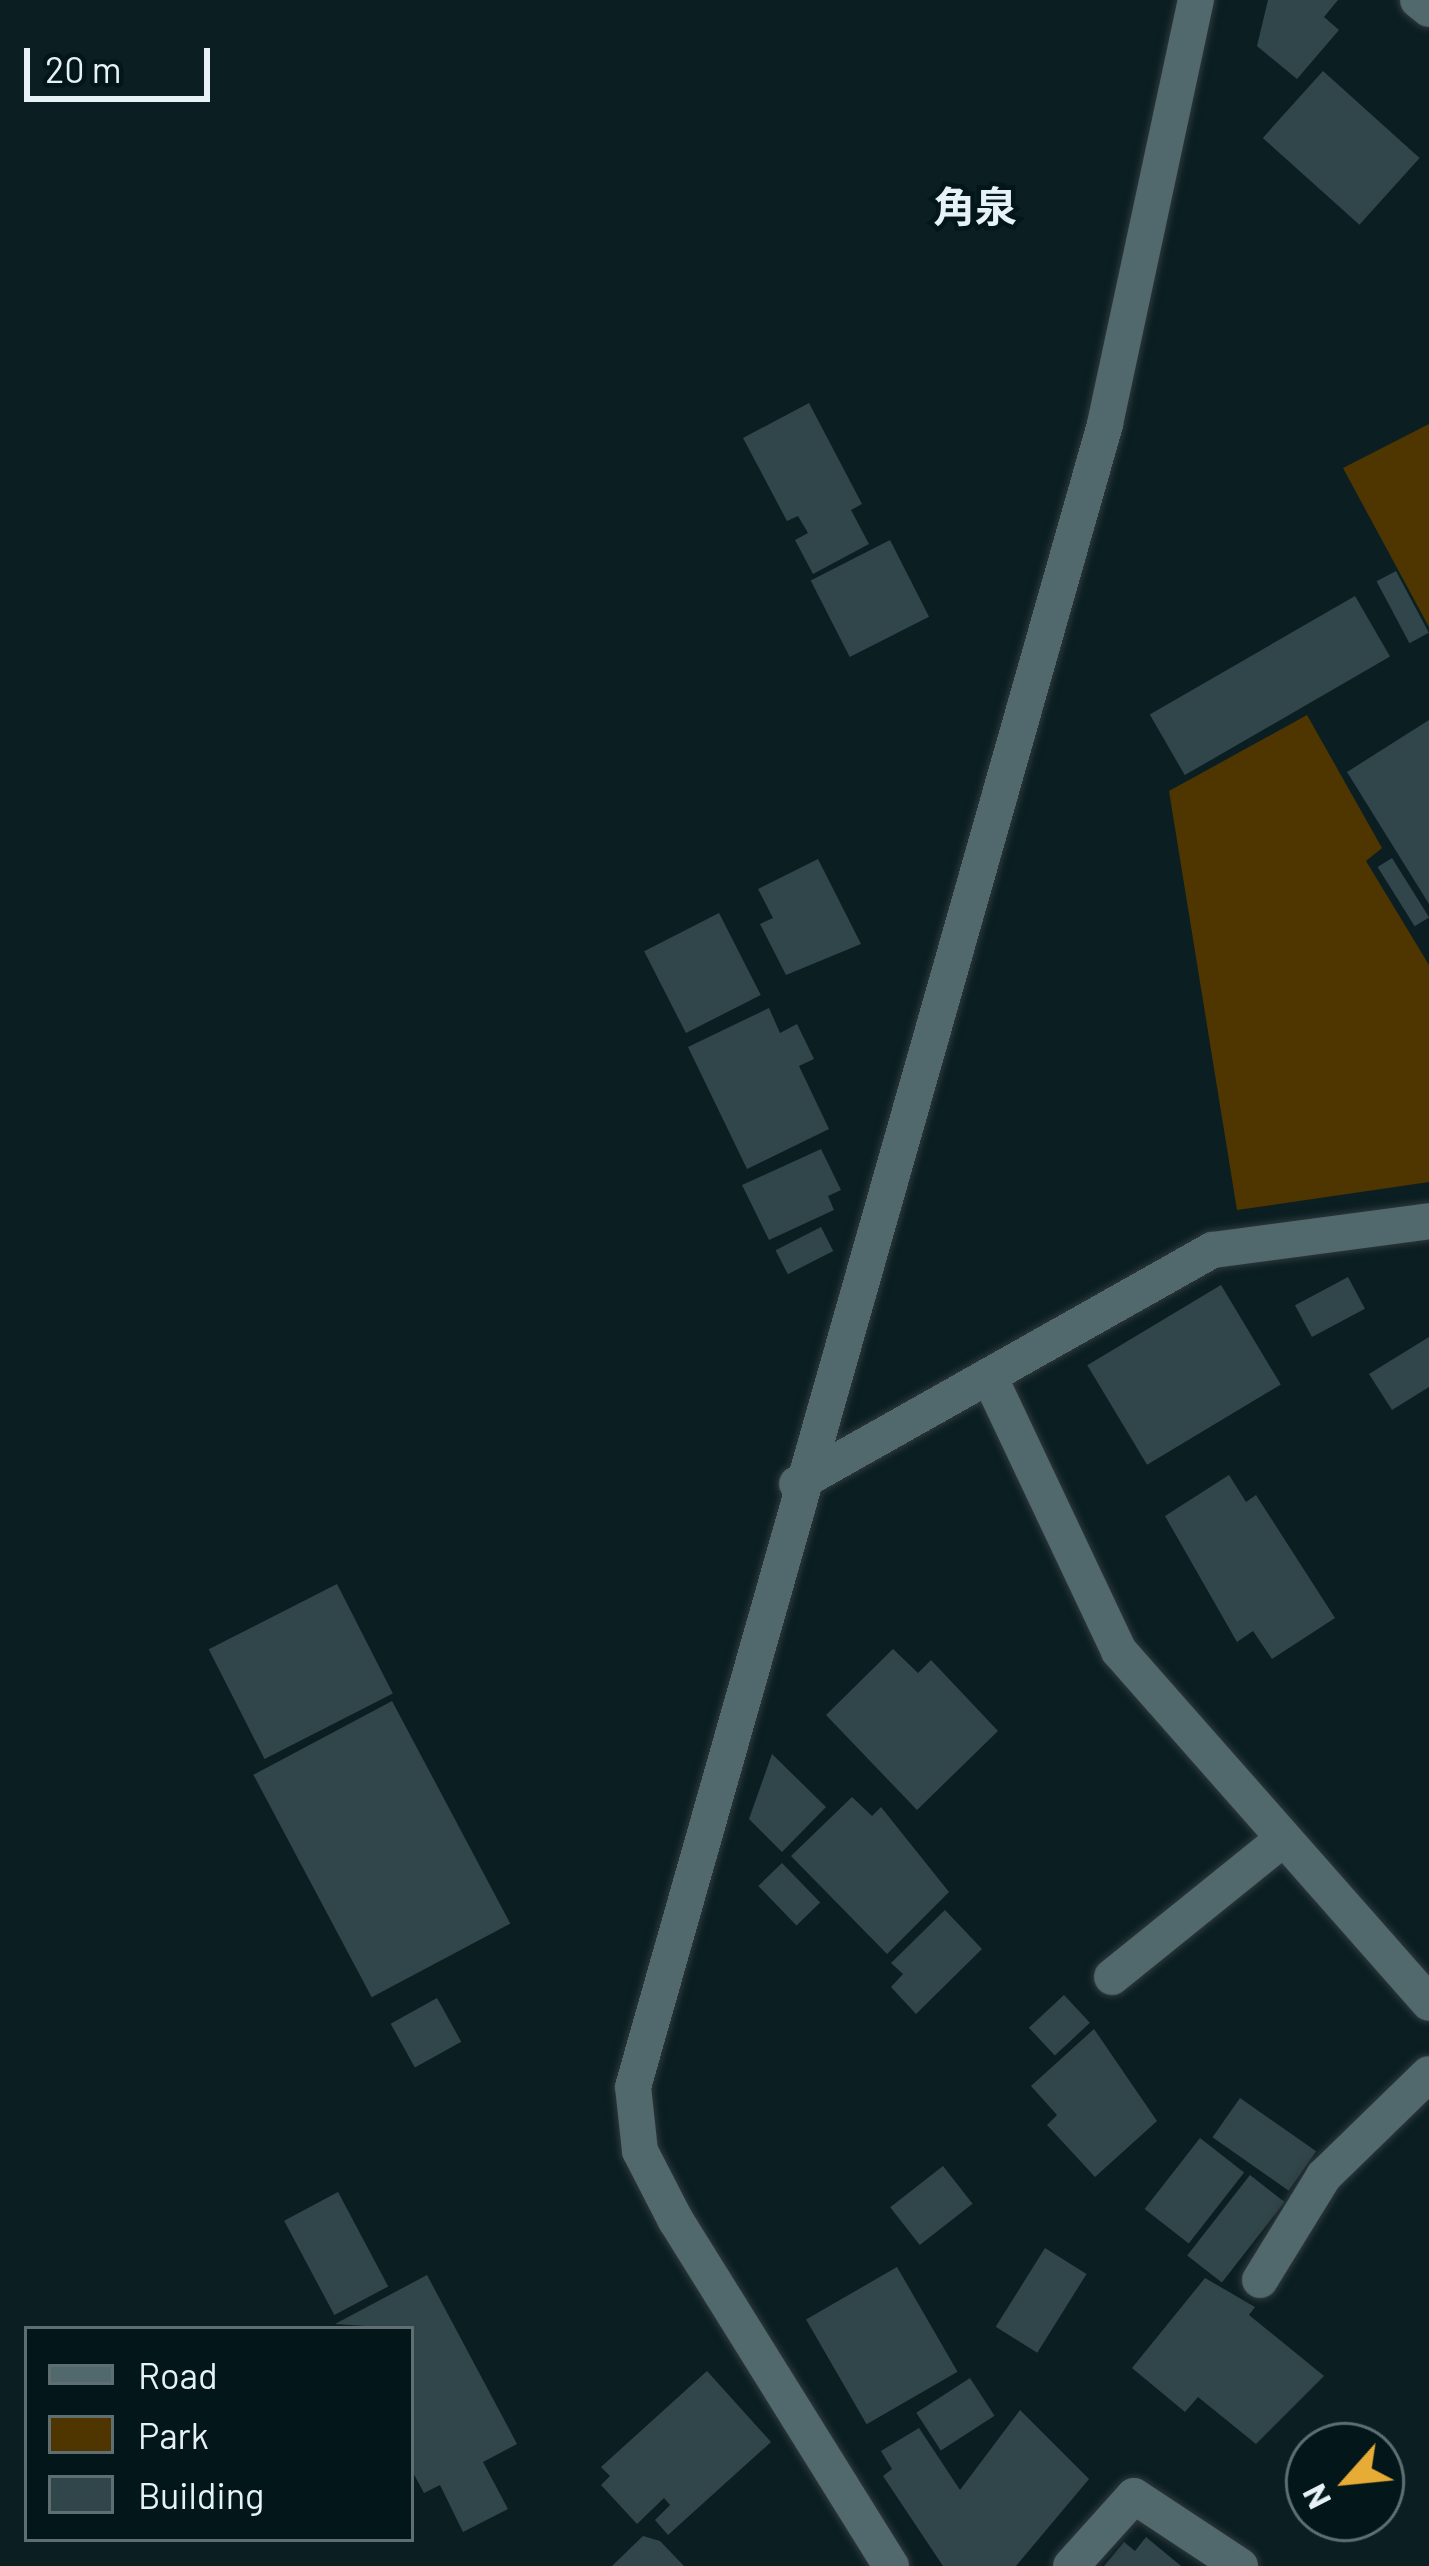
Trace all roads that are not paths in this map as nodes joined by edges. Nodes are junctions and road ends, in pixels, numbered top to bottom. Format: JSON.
{"nodes":[{"id":1,"x":1196,"y":0,"type":"edge"},
{"id":2,"x":1418,"y":0,"type":"edge"},
{"id":3,"x":1429,"y":9,"type":"edge"},
{"id":4,"x":1429,"y":1221,"type":"edge"},
{"id":5,"x":989,"y":1376,"type":"junction"},
{"id":6,"x":797,"y":1484,"type":"junction"},
{"id":7,"x":1282,"y":1840,"type":"junction"},
{"id":8,"x":1112,"y":1977,"type":"dead end"},
{"id":9,"x":1429,"y":2003,"type":"edge"},
{"id":10,"x":1429,"y":2074,"type":"edge"},
{"id":11,"x":1259,"y":2280,"type":"dead end"},
{"id":12,"x":891,"y":2566,"type":"edge"},
{"id":13,"x":1071,"y":2566,"type":"edge"},
{"id":14,"x":1240,"y":2566,"type":"edge"}],
"edges":[{"from":1,"to":6,"type":"street"},
{"from":2,"to":3,"type":"street"},
{"from":4,"to":5,"type":"street"},
{"from":5,"to":6,"type":"street"},
{"from":5,"to":7,"type":"street"},
{"from":6,"to":12,"type":"street"},
{"from":7,"to":8,"type":"street"},
{"from":7,"to":9,"type":"street"},
{"from":10,"to":11,"type":"street"},
{"from":13,"to":14,"type":"street"}]}
